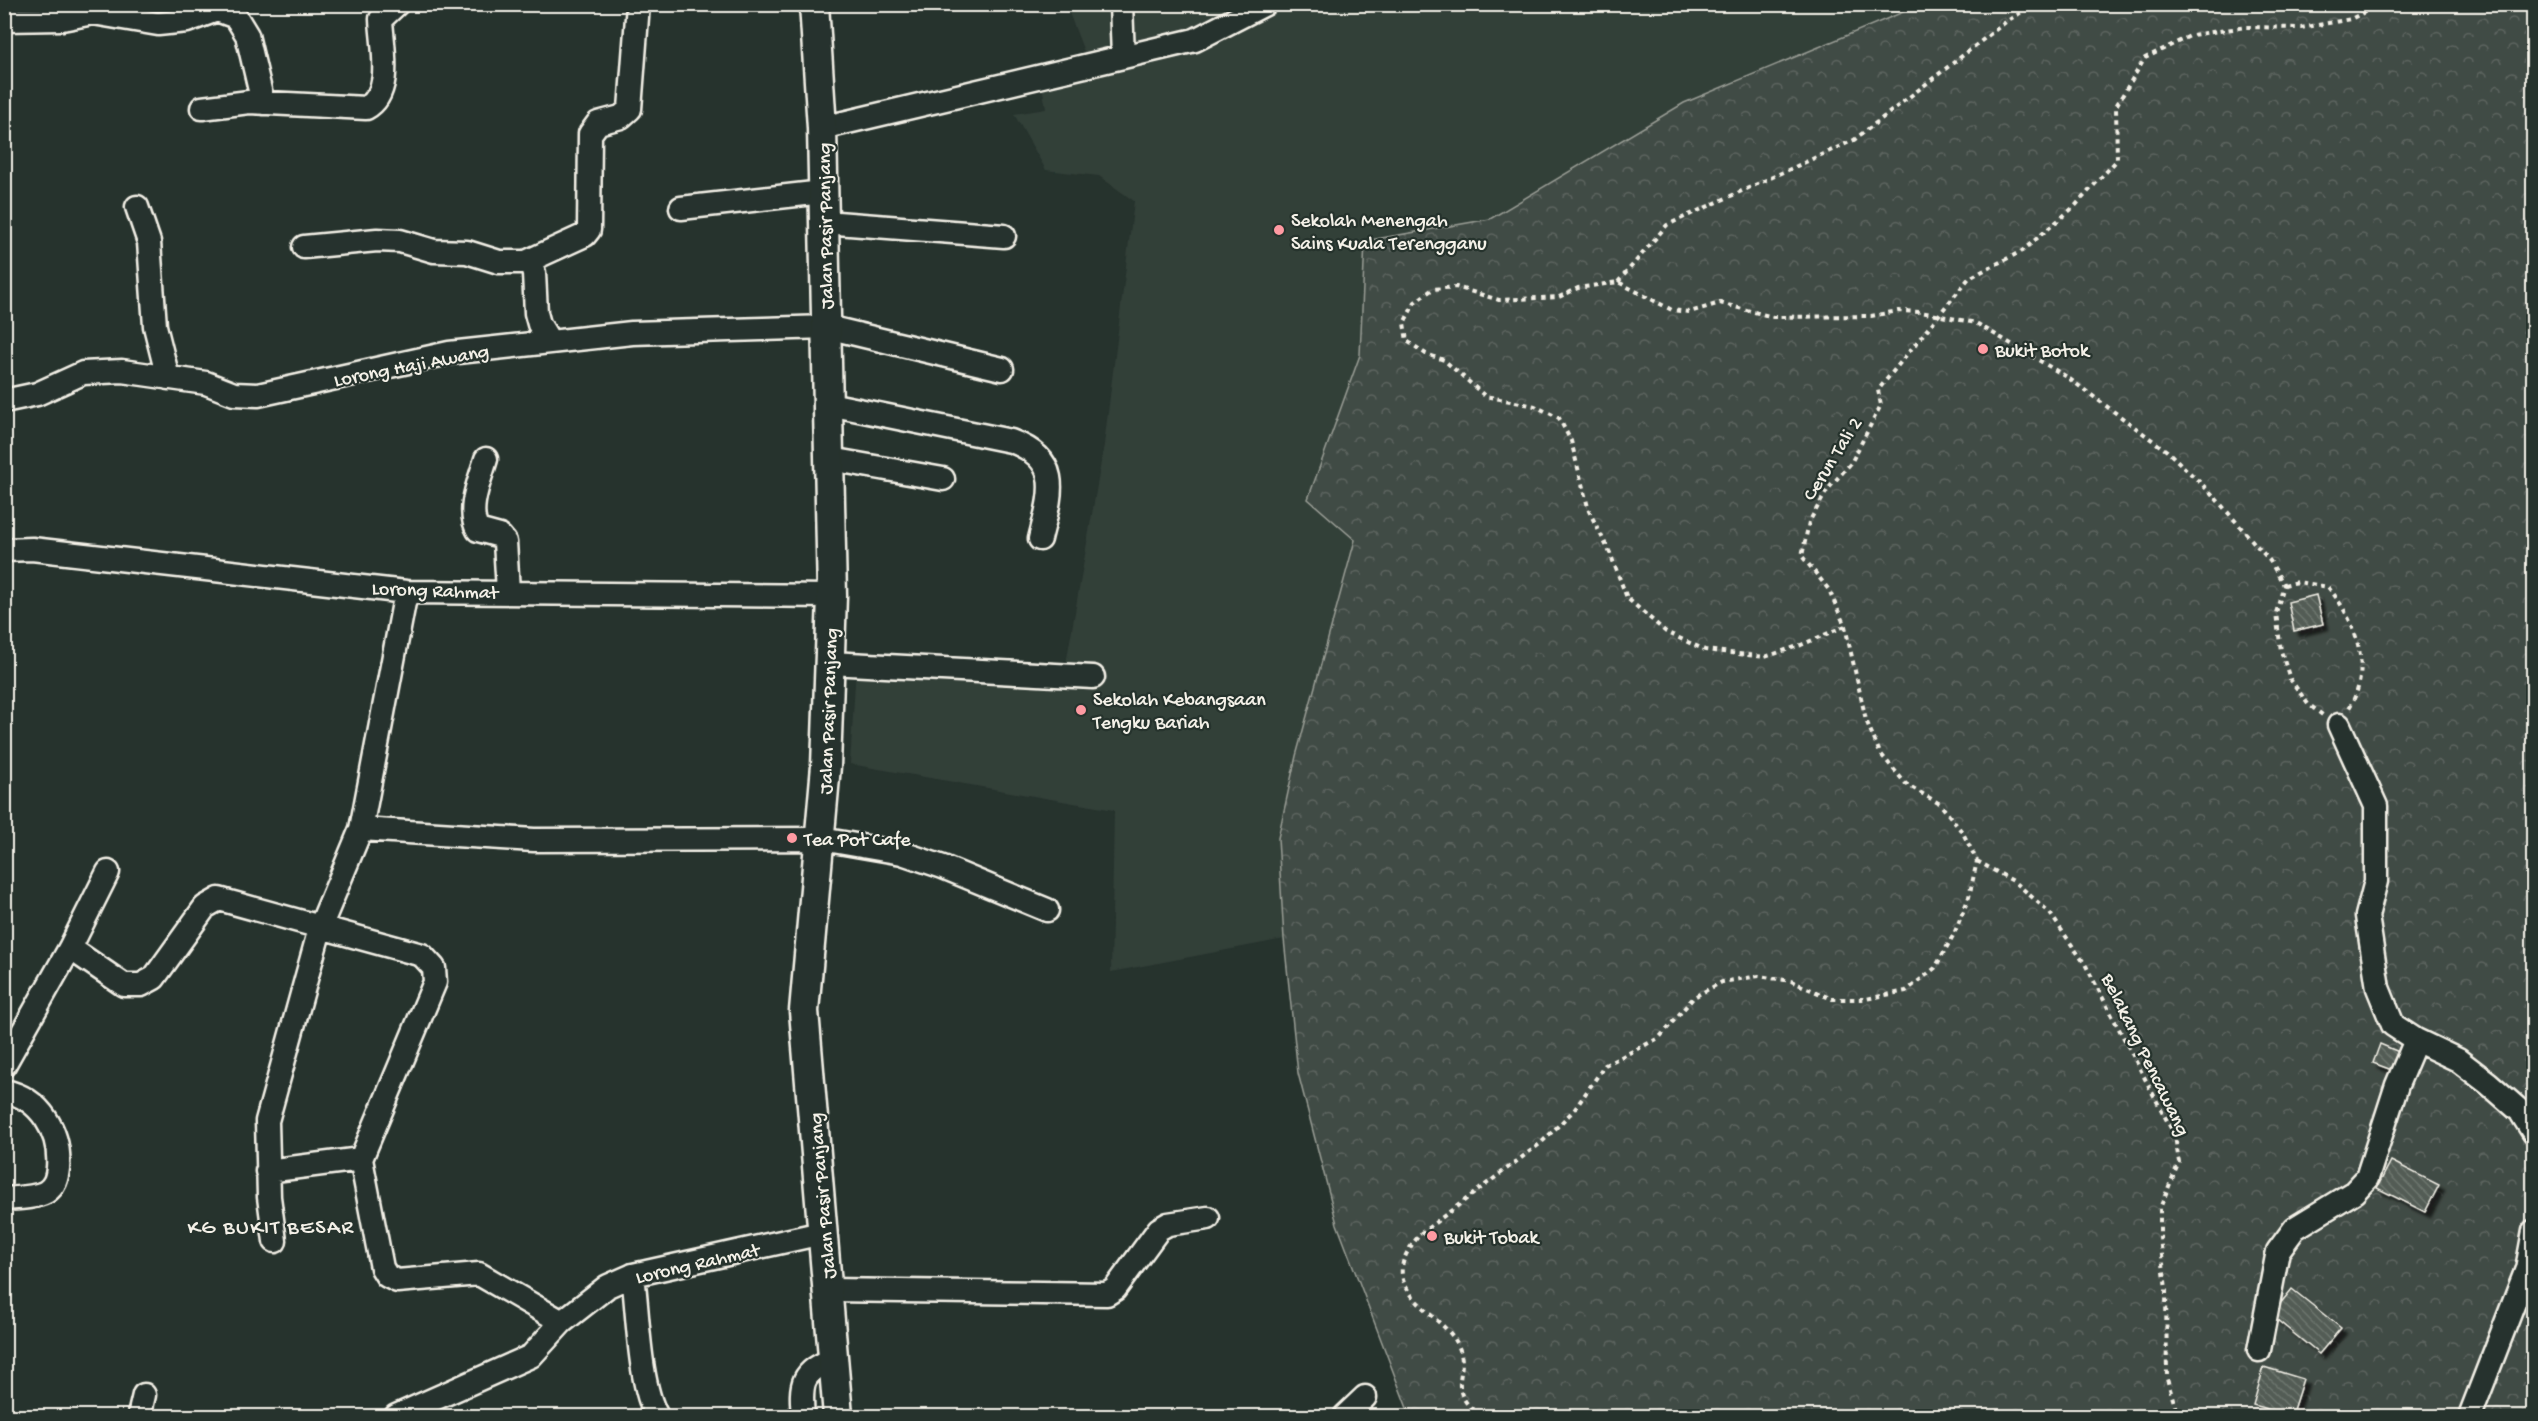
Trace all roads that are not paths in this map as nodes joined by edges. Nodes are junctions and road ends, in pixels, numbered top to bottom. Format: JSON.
{"nodes":[{"id":1,"x":397,"y":4,"type":"edge"},
{"id":2,"x":638,"y":4,"type":"edge"},
{"id":3,"x":814,"y":4,"type":"edge"},
{"id":4,"x":1121,"y":4,"type":"edge"},
{"id":5,"x":1265,"y":4,"type":"edge"},
{"id":6,"x":4,"y":20,"type":"edge"},
{"id":7,"x":1123,"y":57,"type":"junction"},
{"id":8,"x":264,"y":103,"type":"junction"},
{"id":9,"x":202,"y":108,"type":"dead end"},
{"id":10,"x":822,"y":128,"type":"junction"},
{"id":11,"x":824,"y":192,"type":"junction"},
{"id":12,"x":137,"y":207,"type":"dead end"},
{"id":13,"x":681,"y":208,"type":"dead end"},
{"id":14,"x":824,"y":222,"type":"junction"},
{"id":15,"x":1004,"y":236,"type":"dead end"},
{"id":16,"x":304,"y":247,"type":"dead end"},
{"id":17,"x":526,"y":262,"type":"junction"},
{"id":18,"x":827,"y":327,"type":"junction"},
{"id":19,"x":550,"y":342,"type":"junction"},
{"id":20,"x":1002,"y":369,"type":"dead end"},
{"id":21,"x":168,"y":378,"type":"junction"},
{"id":22,"x":4,"y":401,"type":"edge"},
{"id":23,"x":829,"y":404,"type":"junction"},
{"id":24,"x":486,"y":459,"type":"dead end"},
{"id":25,"x":830,"y":459,"type":"junction"},
{"id":26,"x":943,"y":478,"type":"dead end"},
{"id":27,"x":1040,"y":539,"type":"dead end"},
{"id":28,"x":4,"y":550,"type":"edge"},
{"id":29,"x":508,"y":591,"type":"junction"},
{"id":30,"x":406,"y":592,"type":"junction"},
{"id":31,"x":832,"y":596,"type":"junction"},
{"id":32,"x":830,"y":663,"type":"junction"},
{"id":33,"x":1093,"y":677,"type":"dead end"},
{"id":34,"x":2339,"y":725,"type":"road end"},
{"id":35,"x":362,"y":829,"type":"junction"},
{"id":36,"x":821,"y":838,"type":"junction"},
{"id":37,"x":108,"y":872,"type":"dead end"},
{"id":38,"x":1047,"y":910,"type":"dead end"},
{"id":39,"x":321,"y":925,"type":"junction"},
{"id":40,"x":70,"y":948,"type":"junction"},
{"id":41,"x":2416,"y":1040,"type":"junction"},
{"id":42,"x":4,"y":1065,"type":"edge"},
{"id":43,"x":4,"y":1091,"type":"edge"},
{"id":44,"x":2534,"y":1133,"type":"edge"},
{"id":45,"x":362,"y":1159,"type":"junction"},
{"id":46,"x":267,"y":1171,"type":"junction"},
{"id":47,"x":4,"y":1199,"type":"edge"},
{"id":48,"x":1208,"y":1218,"type":"dead end"},
{"id":49,"x":2534,"y":1231,"type":"edge"},
{"id":50,"x":822,"y":1233,"type":"junction"},
{"id":51,"x":276,"y":1241,"type":"dead end"},
{"id":52,"x":633,"y":1275,"type":"junction"},
{"id":53,"x":830,"y":1290,"type":"junction"},
{"id":54,"x":562,"y":1322,"type":"junction"},
{"id":55,"x":2259,"y":1350,"type":"dead end"},
{"id":56,"x":834,"y":1359,"type":"junction"},
{"id":57,"x":1365,"y":1397,"type":"dead end"},
{"id":58,"x":396,"y":1416,"type":"edge"},
{"id":59,"x":657,"y":1416,"type":"edge"},
{"id":60,"x":803,"y":1416,"type":"edge"},
{"id":61,"x":838,"y":1416,"type":"edge"},
{"id":62,"x":1345,"y":1416,"type":"edge"},
{"id":63,"x":2469,"y":1416,"type":"edge"}],
"edges":[{"from":1,"to":8,"type":"street"},
{"from":2,"to":17,"type":"street"},
{"from":3,"to":10,"type":"main road","name":"Jalan Pasir Panjang"},
{"from":4,"to":7,"type":"street"},
{"from":5,"to":7,"type":"street"},
{"from":6,"to":8,"type":"street"},
{"from":7,"to":10,"type":"street"},
{"from":8,"to":9,"type":"street"},
{"from":10,"to":11,"type":"main road","name":"Jalan Pasir Panjang"},
{"from":11,"to":13,"type":"street"},
{"from":11,"to":14,"type":"main road","name":"Jalan Pasir Panjang"},
{"from":12,"to":21,"type":"street"},
{"from":14,"to":15,"type":"street"},
{"from":14,"to":18,"type":"main road","name":"Jalan Pasir Panjang"},
{"from":16,"to":17,"type":"street"},
{"from":17,"to":19,"type":"street"},
{"from":18,"to":19,"type":"street","name":"Lorong Haji Awang"},
{"from":18,"to":20,"type":"street","name":"Lorong Haji Awang"},
{"from":18,"to":23,"type":"main road","name":"Jalan Pasir Panjang"},
{"from":19,"to":21,"type":"street","name":"Lorong Haji Awang"},
{"from":21,"to":22,"type":"street","name":"Lorong Haji Awang"},
{"from":23,"to":25,"type":"main road","name":"Jalan Pasir Panjang"},
{"from":23,"to":27,"type":"street"},
{"from":24,"to":29,"type":"street"},
{"from":25,"to":26,"type":"street"},
{"from":25,"to":31,"type":"main road","name":"Jalan Pasir Panjang"},
{"from":28,"to":30,"type":"street","name":"Lorong Rahmat"},
{"from":29,"to":30,"type":"street","name":"Lorong Rahmat"},
{"from":29,"to":31,"type":"street","name":"Lorong Rahmat"},
{"from":30,"to":35,"type":"street"},
{"from":31,"to":32,"type":"main road","name":"Jalan Pasir Panjang"},
{"from":32,"to":33,"type":"street"},
{"from":32,"to":36,"type":"main road","name":"Jalan Pasir Panjang"},
{"from":34,"to":41,"type":"street"},
{"from":35,"to":36,"type":"street"},
{"from":35,"to":39,"type":"street"},
{"from":36,"to":38,"type":"street"},
{"from":36,"to":50,"type":"main road","name":"Jalan Pasir Panjang"},
{"from":37,"to":40,"type":"street"},
{"from":39,"to":40,"type":"street"},
{"from":39,"to":45,"type":"street"},
{"from":39,"to":46,"type":"street"},
{"from":40,"to":42,"type":"street"},
{"from":41,"to":44,"type":"street"},
{"from":41,"to":55,"type":"street"},
{"from":43,"to":47,"type":"street"},
{"from":45,"to":46,"type":"street"},
{"from":45,"to":54,"type":"street"},
{"from":46,"to":51,"type":"street"},
{"from":48,"to":53,"type":"street"},
{"from":49,"to":63,"type":"street"},
{"from":50,"to":52,"type":"street","name":"Lorong Rahmat"},
{"from":50,"to":53,"type":"main road","name":"Jalan Pasir Panjang"},
{"from":52,"to":54,"type":"street","name":"Lorong Rahmat"},
{"from":52,"to":59,"type":"street"},
{"from":53,"to":56,"type":"main road","name":"Jalan Pasir Panjang"},
{"from":54,"to":58,"type":"street","name":"Lorong Rahmat"},
{"from":56,"to":60,"type":"street"},
{"from":56,"to":61,"type":"main road","name":"Jalan Pasir Panjang"},
{"from":57,"to":62,"type":"street"}]}
